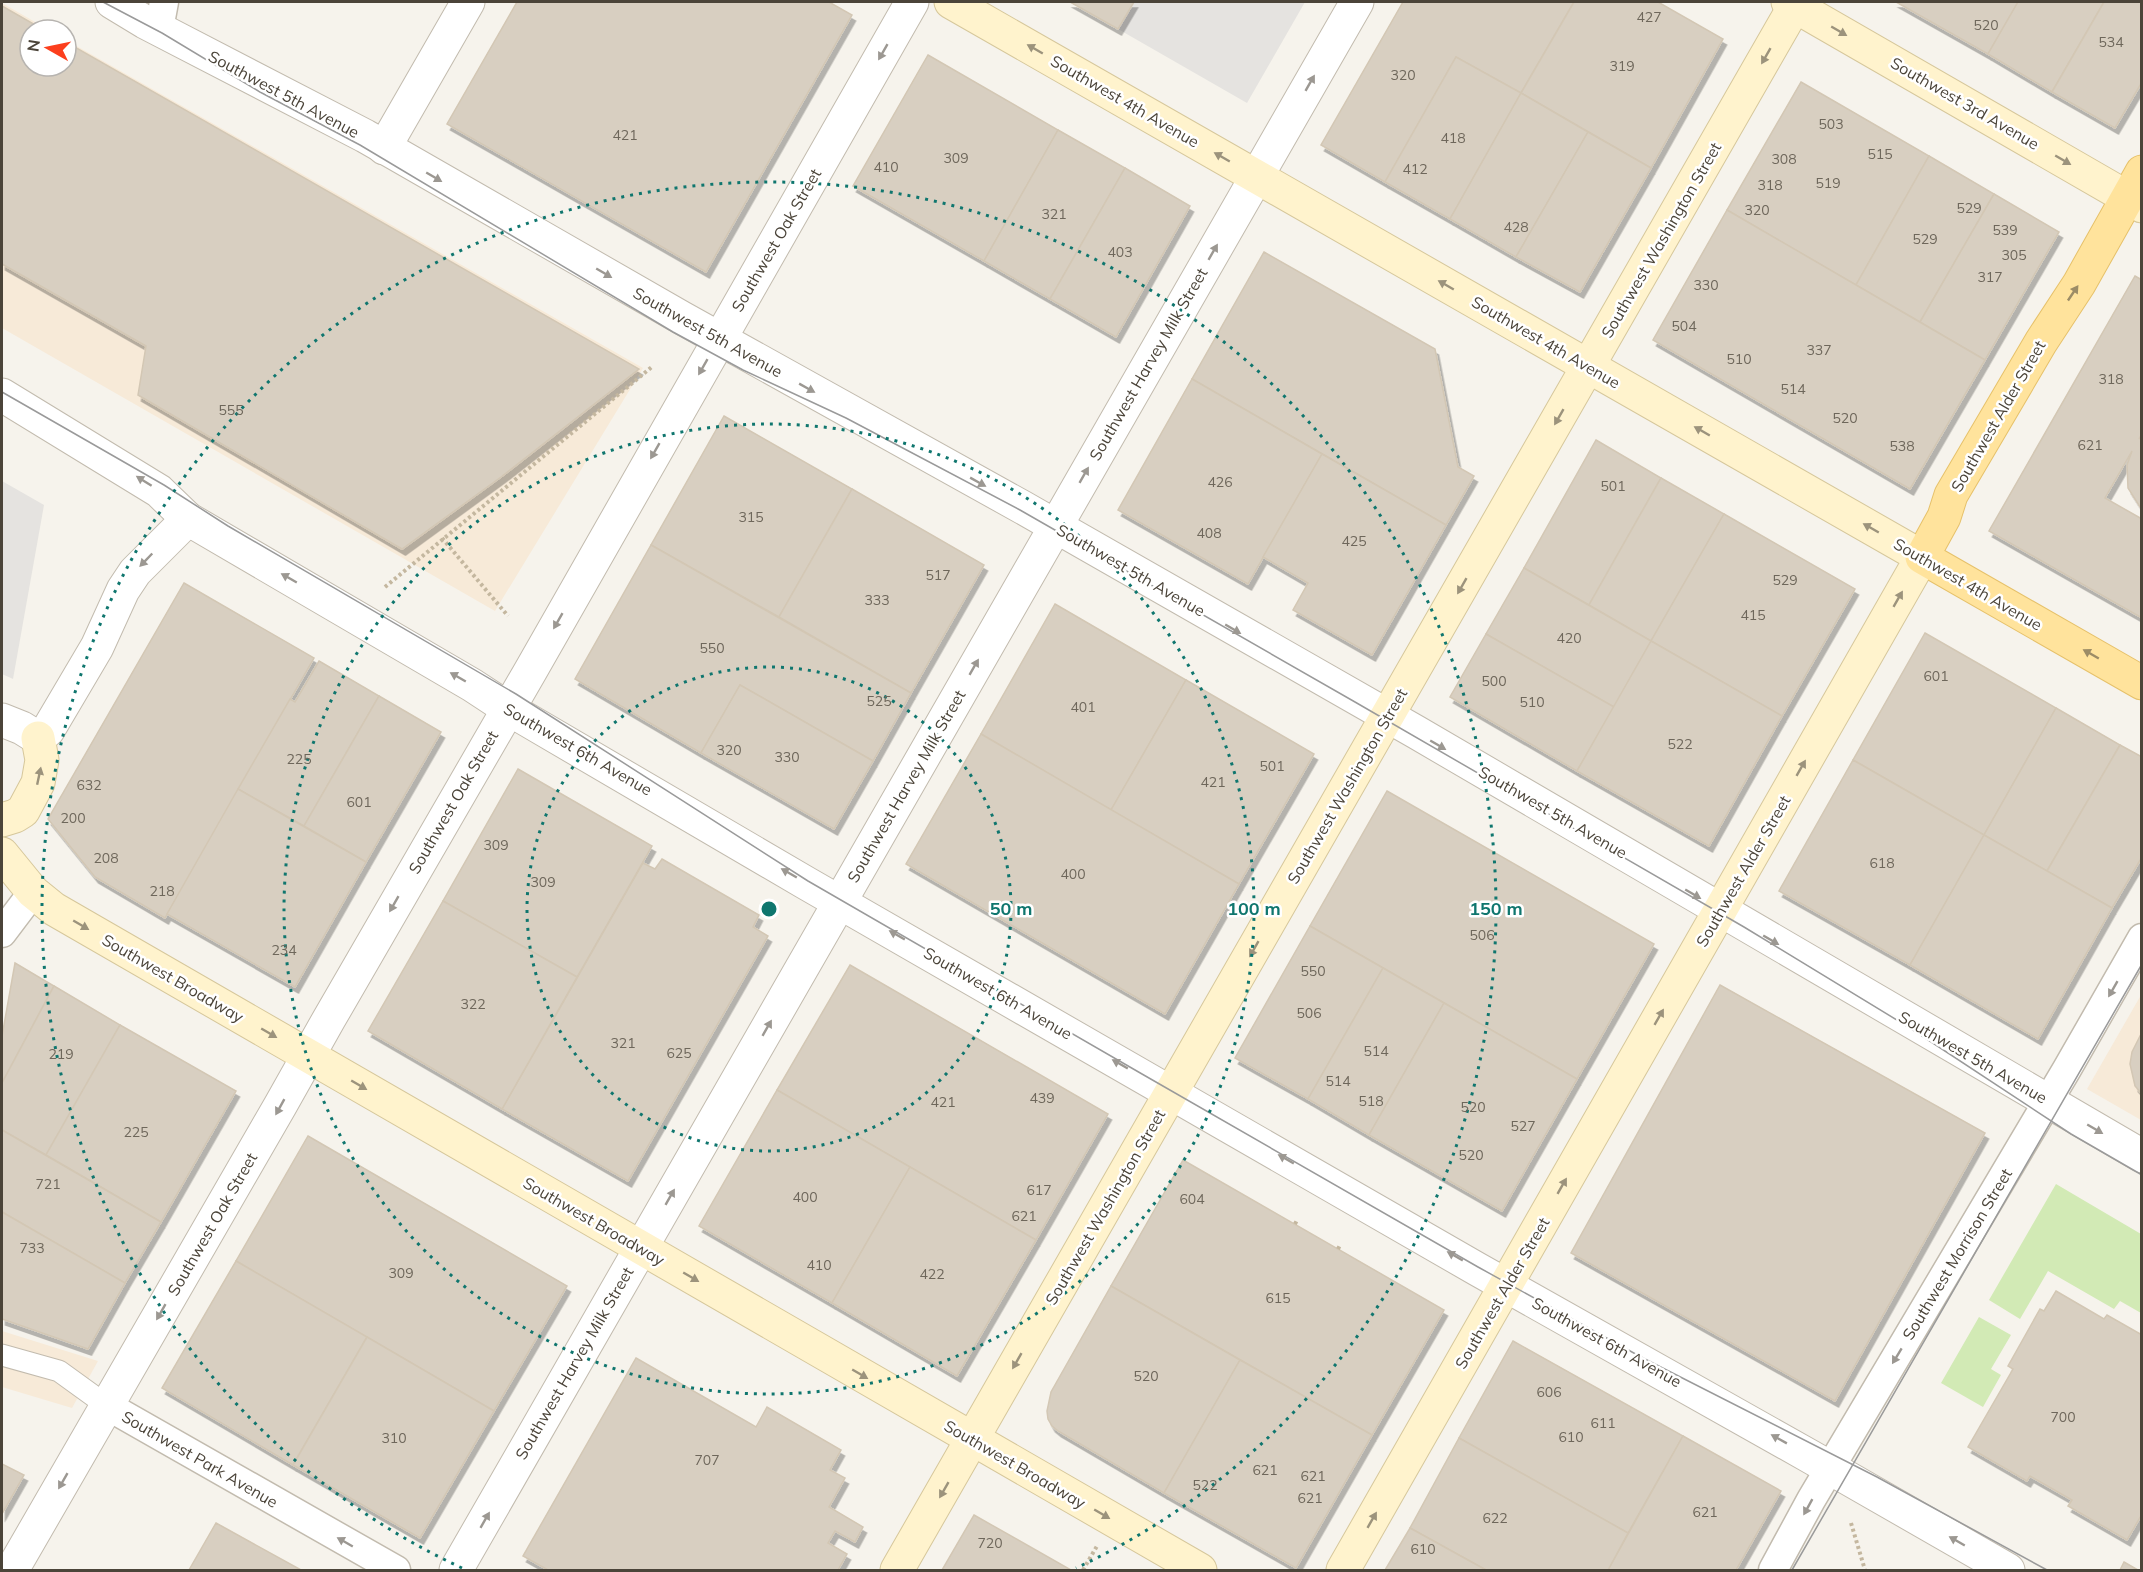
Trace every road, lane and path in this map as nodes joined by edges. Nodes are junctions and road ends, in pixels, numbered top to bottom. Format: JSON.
{"nodes":[{"id":1,"x":112,"y":2,"type":"edge"},
{"id":2,"x":468,"y":2,"type":"edge"},
{"id":3,"x":912,"y":2,"type":"edge"},
{"id":4,"x":951,"y":2,"type":"edge"},
{"id":5,"x":1357,"y":2,"type":"edge"},
{"id":6,"x":1794,"y":3,"type":"edge"},
{"id":7,"x":161,"y":15,"type":"edge"},
{"id":8,"x":384,"y":148,"type":"junction"},
{"id":9,"x":1257,"y":176,"type":"junction"},
{"id":10,"x":2137,"y":192,"type":"edge"},
{"id":11,"x":719,"y":339,"type":"junction"},
{"id":12,"x":653,"y":366,"type":"dead end"},
{"id":13,"x":1588,"y":366,"type":"junction"},
{"id":14,"x":2,"y":395,"type":"edge"},
{"id":15,"x":188,"y":519,"type":"junction"},
{"id":16,"x":1055,"y":526,"type":"junction"},
{"id":17,"x":442,"y":538,"type":"junction"},
{"id":18,"x":1922,"y":557,"type":"junction"},
{"id":19,"x":385,"y":587,"type":"dead end"},
{"id":20,"x":508,"y":616,"type":"dead end"},
{"id":21,"x":2142,"y":683,"type":"edge"},
{"id":22,"x":507,"y":708,"type":"junction"},
{"id":23,"x":1387,"y":716,"type":"junction"},
{"id":24,"x":2,"y":720,"type":"edge"},
{"id":25,"x":38,"y":738,"type":"junction"},
{"id":26,"x":2,"y":820,"type":"edge"},
{"id":27,"x":2,"y":854,"type":"edge"},
{"id":28,"x":33,"y":892,"type":"junction"},
{"id":29,"x":840,"y":902,"type":"junction"},
{"id":30,"x":1720,"y":910,"type":"junction"},
{"id":31,"x":2,"y":933,"type":"edge"},
{"id":32,"x":2142,"y":938,"type":"edge"},
{"id":33,"x":308,"y":1056,"type":"junction"},
{"id":34,"x":1171,"y":1093,"type":"junction"},
{"id":35,"x":2048,"y":1102,"type":"junction"},
{"id":36,"x":2142,"y":1156,"type":"edge"},
{"id":37,"x":641,"y":1247,"type":"junction"},
{"id":38,"x":1506,"y":1286,"type":"junction"},
{"id":39,"x":2,"y":1355,"type":"edge"},
{"id":40,"x":106,"y":1406,"type":"junction"},
{"id":41,"x":973,"y":1439,"type":"junction"},
{"id":42,"x":1830,"y":1468,"type":"junction"},
{"id":43,"x":1851,"y":1523,"type":"dead end"},
{"id":44,"x":12,"y":1570,"type":"edge"},
{"id":45,"x":396,"y":1570,"type":"edge"},
{"id":46,"x":456,"y":1570,"type":"edge"},
{"id":47,"x":897,"y":1570,"type":"edge"},
{"id":48,"x":1200,"y":1570,"type":"edge"},
{"id":49,"x":1343,"y":1570,"type":"edge"},
{"id":50,"x":1773,"y":1570,"type":"edge"},
{"id":51,"x":1865,"y":1570,"type":"edge"},
{"id":52,"x":2008,"y":1570,"type":"edge"}],
"edges":[{"from":1,"to":7,"type":"street","name":"Southwest 5th Avenue"},
{"from":2,"to":8,"type":"street"},
{"from":3,"to":11,"type":"street","name":"Southwest Oak Street","one_way":true},
{"from":9,"to":4,"type":"main road","name":"Southwest 4th Avenue","one_way":true},
{"from":9,"to":5,"type":"street","name":"Southwest Harvey Milk Street","one_way":true},
{"from":6,"to":10,"type":"main road","name":"Southwest 3rd Avenue","one_way":true},
{"from":6,"to":13,"type":"main road","name":"Southwest Washington Street","one_way":true},
{"from":7,"to":8,"type":"street","name":"Southwest 5th Avenue"},
{"from":8,"to":11,"type":"street","name":"Southwest 5th Avenue","one_way":true},
{"from":13,"to":9,"type":"main road","name":"Southwest 4th Avenue","one_way":true},
{"from":16,"to":9,"type":"street","name":"Southwest Harvey Milk Street","one_way":true},
{"from":18,"to":10,"type":"main road","name":"Southwest Alder Street","one_way":true},
{"from":11,"to":16,"type":"street","name":"Southwest 5th Avenue","one_way":true},
{"from":11,"to":22,"type":"street","name":"Southwest Oak Street","one_way":true},
{"from":12,"to":17,"type":"path"},
{"from":18,"to":13,"type":"main road","name":"Southwest 4th Avenue","one_way":true},
{"from":13,"to":23,"type":"main road","name":"Southwest Washington Street","one_way":true},
{"from":15,"to":14,"type":"street","name":"Southwest 6th Avenue","one_way":true},
{"from":22,"to":15,"type":"street","name":"Southwest 6th Avenue","one_way":true},
{"from":15,"to":25,"type":"street","one_way":true},
{"from":16,"to":23,"type":"street","name":"Southwest 5th Avenue","one_way":true},
{"from":29,"to":16,"type":"street","name":"Southwest Harvey Milk Street","one_way":true},
{"from":17,"to":19,"type":"path"},
{"from":17,"to":20,"type":"path"},
{"from":21,"to":18,"type":"main road","name":"Southwest 4th Avenue","one_way":true},
{"from":30,"to":18,"type":"main road","name":"Southwest Alder Street","one_way":true},
{"from":29,"to":22,"type":"street","name":"Southwest 6th Avenue","one_way":true},
{"from":22,"to":33,"type":"street","name":"Southwest Oak Street","one_way":true},
{"from":23,"to":30,"type":"street","name":"Southwest 5th Avenue","one_way":true},
{"from":23,"to":34,"type":"main road","name":"Southwest Washington Street","one_way":true},
{"from":24,"to":25,"type":"street"},
{"from":26,"to":25,"type":"main road","one_way":true},
{"from":27,"to":28,"type":"main road","name":"Southwest Broadway"},
{"from":28,"to":31,"type":"street"},
{"from":28,"to":33,"type":"main road","name":"Southwest Broadway","one_way":true},
{"from":34,"to":29,"type":"street","name":"Southwest 6th Avenue","one_way":true},
{"from":37,"to":29,"type":"street","name":"Southwest Harvey Milk Street","one_way":true},
{"from":30,"to":35,"type":"street","name":"Southwest 5th Avenue","one_way":true},
{"from":38,"to":30,"type":"main road","name":"Southwest Alder Street","one_way":true},
{"from":32,"to":35,"type":"street","name":"Southwest Morrison Street","one_way":true},
{"from":33,"to":37,"type":"main road","name":"Southwest Broadway","one_way":true},
{"from":33,"to":40,"type":"street","name":"Southwest Oak Street","one_way":true},
{"from":38,"to":34,"type":"street","name":"Southwest 6th Avenue","one_way":true},
{"from":34,"to":41,"type":"main road","name":"Southwest Washington Street","one_way":true},
{"from":35,"to":36,"type":"street","name":"Southwest 5th Avenue","one_way":true},
{"from":35,"to":42,"type":"street","name":"Southwest Morrison Street","one_way":true},
{"from":37,"to":41,"type":"main road","name":"Southwest Broadway","one_way":true},
{"from":46,"to":37,"type":"street","name":"Southwest Harvey Milk Street","one_way":true},
{"from":42,"to":38,"type":"street","name":"Southwest 6th Avenue","one_way":true},
{"from":49,"to":38,"type":"main road","name":"Southwest Alder Street","one_way":true},
{"from":39,"to":40,"type":"street","name":"Southwest Park Avenue"},
{"from":40,"to":44,"type":"street","name":"Southwest Oak Street","one_way":true},
{"from":45,"to":40,"type":"street","name":"Southwest Park Avenue","one_way":true},
{"from":41,"to":47,"type":"main road","name":"Southwest Washington Street","one_way":true},
{"from":41,"to":48,"type":"main road","name":"Southwest Broadway","one_way":true},
{"from":42,"to":50,"type":"street","name":"Southwest Morrison Street","one_way":true},
{"from":52,"to":42,"type":"street","name":"Southwest 6th Avenue","one_way":true},
{"from":43,"to":51,"type":"path"}]}
